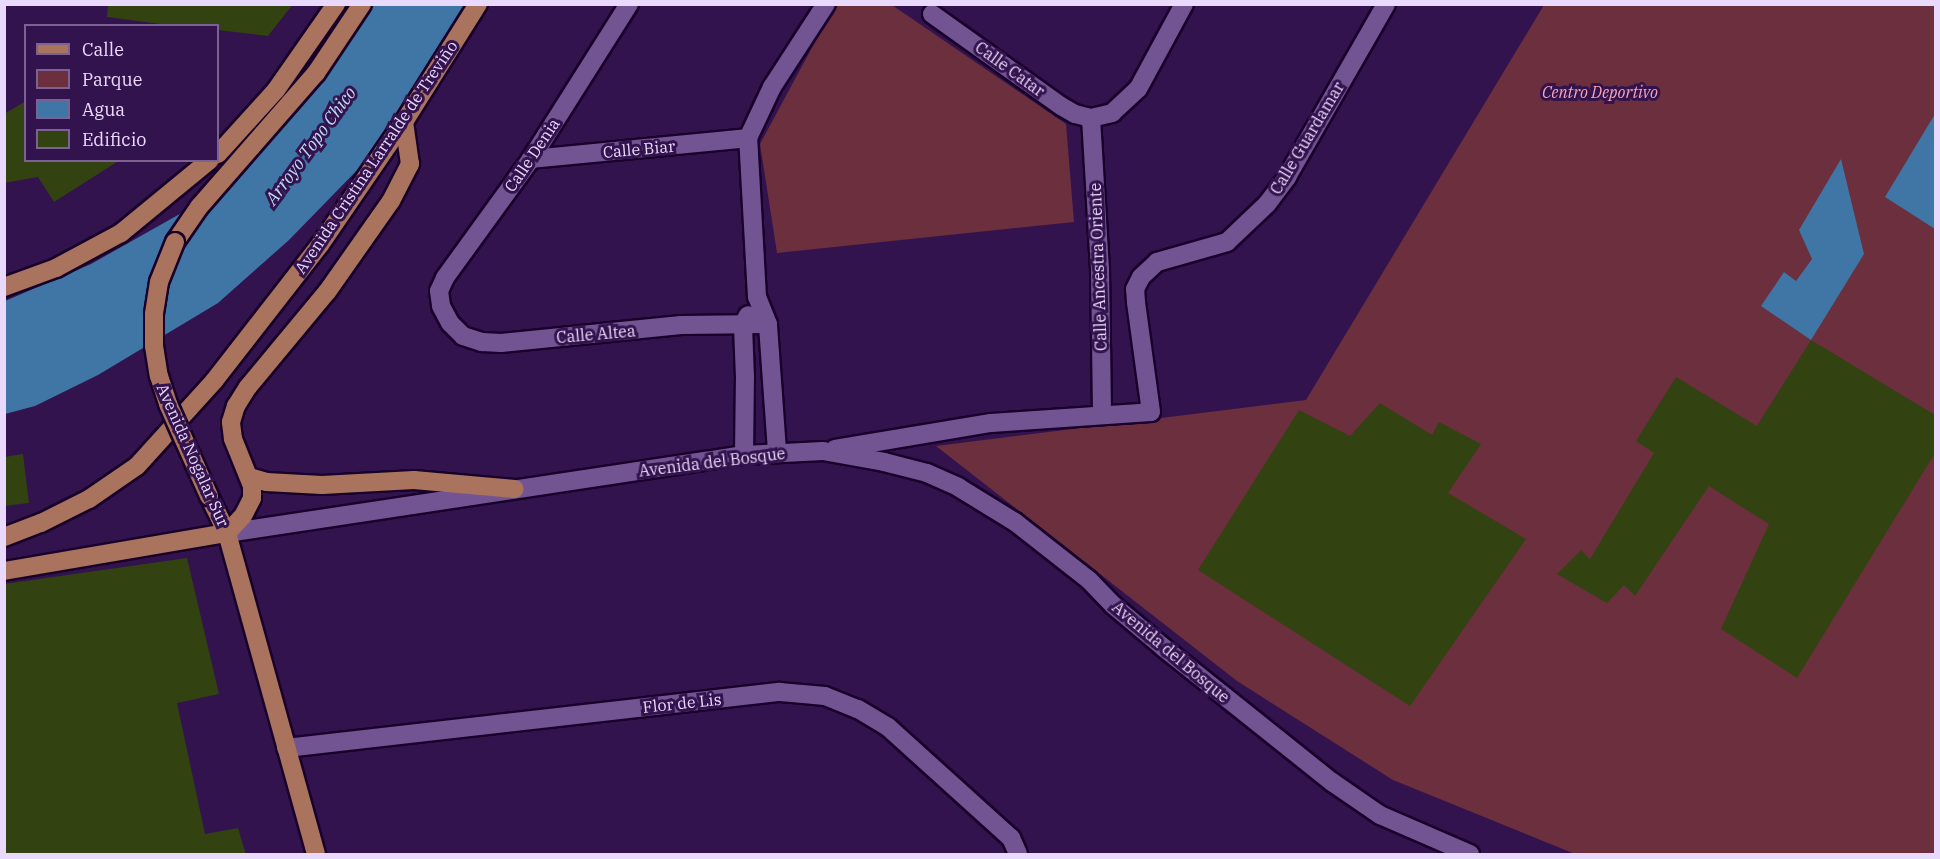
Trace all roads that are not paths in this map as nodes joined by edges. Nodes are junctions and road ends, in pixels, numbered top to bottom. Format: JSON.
{"nodes":[{"id":1,"x":336,"y":4,"type":"edge"},
{"id":2,"x":362,"y":4,"type":"edge"},
{"id":3,"x":478,"y":4,"type":"edge"},
{"id":4,"x":629,"y":4,"type":"edge"},
{"id":5,"x":826,"y":4,"type":"edge"},
{"id":6,"x":1184,"y":4,"type":"edge"},
{"id":7,"x":1386,"y":4,"type":"edge"},
{"id":8,"x":932,"y":14,"type":"dead end"},
{"id":9,"x":1091,"y":118,"type":"junction"},
{"id":10,"x":404,"y":122,"type":"junction"},
{"id":11,"x":748,"y":138,"type":"junction"},
{"id":12,"x":219,"y":153,"type":"edge"},
{"id":13,"x":531,"y":159,"type":"junction"},
{"id":14,"x":208,"y":162,"type":"edge"},
{"id":15,"x":4,"y":287,"type":"edge"},
{"id":16,"x":758,"y":297,"type":"junction"},
{"id":17,"x":441,"y":306,"type":"joint"},
{"id":18,"x":768,"y":324,"type":"junction"},
{"id":19,"x":743,"y":325,"type":"junction"},
{"id":20,"x":1102,"y":415,"type":"junction"},
{"id":21,"x":823,"y":451,"type":"junction"},
{"id":22,"x":777,"y":452,"type":"junction"},
{"id":23,"x":744,"y":455,"type":"junction"},
{"id":24,"x":249,"y":477,"type":"junction"},
{"id":25,"x":514,"y":489,"type":"junction"},
{"id":26,"x":228,"y":533,"type":"junction"},
{"id":27,"x":4,"y":537,"type":"edge"},
{"id":28,"x":4,"y":571,"type":"edge"},
{"id":29,"x":286,"y":748,"type":"junction"},
{"id":30,"x":316,"y":855,"type":"edge"},
{"id":31,"x":1018,"y":855,"type":"edge"},
{"id":32,"x":1470,"y":855,"type":"edge"}],
"edges":[{"from":1,"to":12,"type":"main road"},
{"from":2,"to":26,"type":"main road","name":"Avenida Nogalar Sur","bridge":true},
{"from":3,"to":10,"type":"main road","name":"Avenida Cristina Larralde de Treviño"},
{"from":4,"to":13,"type":"street","name":"Calle Denia"},
{"from":5,"to":11,"type":"street"},
{"from":6,"to":9,"type":"street"},
{"from":7,"to":20,"type":"street","name":"Calle Guardamar"},
{"from":8,"to":9,"type":"street","name":"Calle Catar"},
{"from":9,"to":20,"type":"street","name":"Calle Ancestra Oriente"},
{"from":10,"to":24,"type":"main road"},
{"from":10,"to":27,"type":"main road","name":"Avenida Cristina Larralde de Treviño"},
{"from":11,"to":13,"type":"street","name":"Calle Biar"},
{"from":11,"to":16,"type":"street"},
{"from":13,"to":17,"type":"street","name":"Calle Denia"},
{"from":14,"to":15,"type":"main road"},
{"from":16,"to":18,"type":"street"},
{"from":16,"to":19,"type":"street"},
{"from":17,"to":19,"type":"street","name":"Calle Altea"},
{"from":18,"to":19,"type":"street","name":"Calle Altea"},
{"from":18,"to":22,"type":"street"},
{"from":19,"to":23,"type":"street"},
{"from":20,"to":21,"type":"street"},
{"from":21,"to":22,"type":"street","name":"Avenida del Bosque"},
{"from":21,"to":32,"type":"street","name":"Avenida del Bosque"},
{"from":22,"to":23,"type":"street","name":"Avenida del Bosque"},
{"from":23,"to":25,"type":"street","name":"Avenida del Bosque"},
{"from":24,"to":25,"type":"main road"},
{"from":24,"to":26,"type":"main road"},
{"from":25,"to":26,"type":"street","name":"Avenida del Bosque"},
{"from":26,"to":28,"type":"main road"},
{"from":26,"to":29,"type":"main road","name":"Avenida Nogalar Sur"},
{"from":29,"to":30,"type":"main road","name":"Avenida Nogalar Sur"},
{"from":29,"to":31,"type":"street","name":"Flor de Lis"}]}
